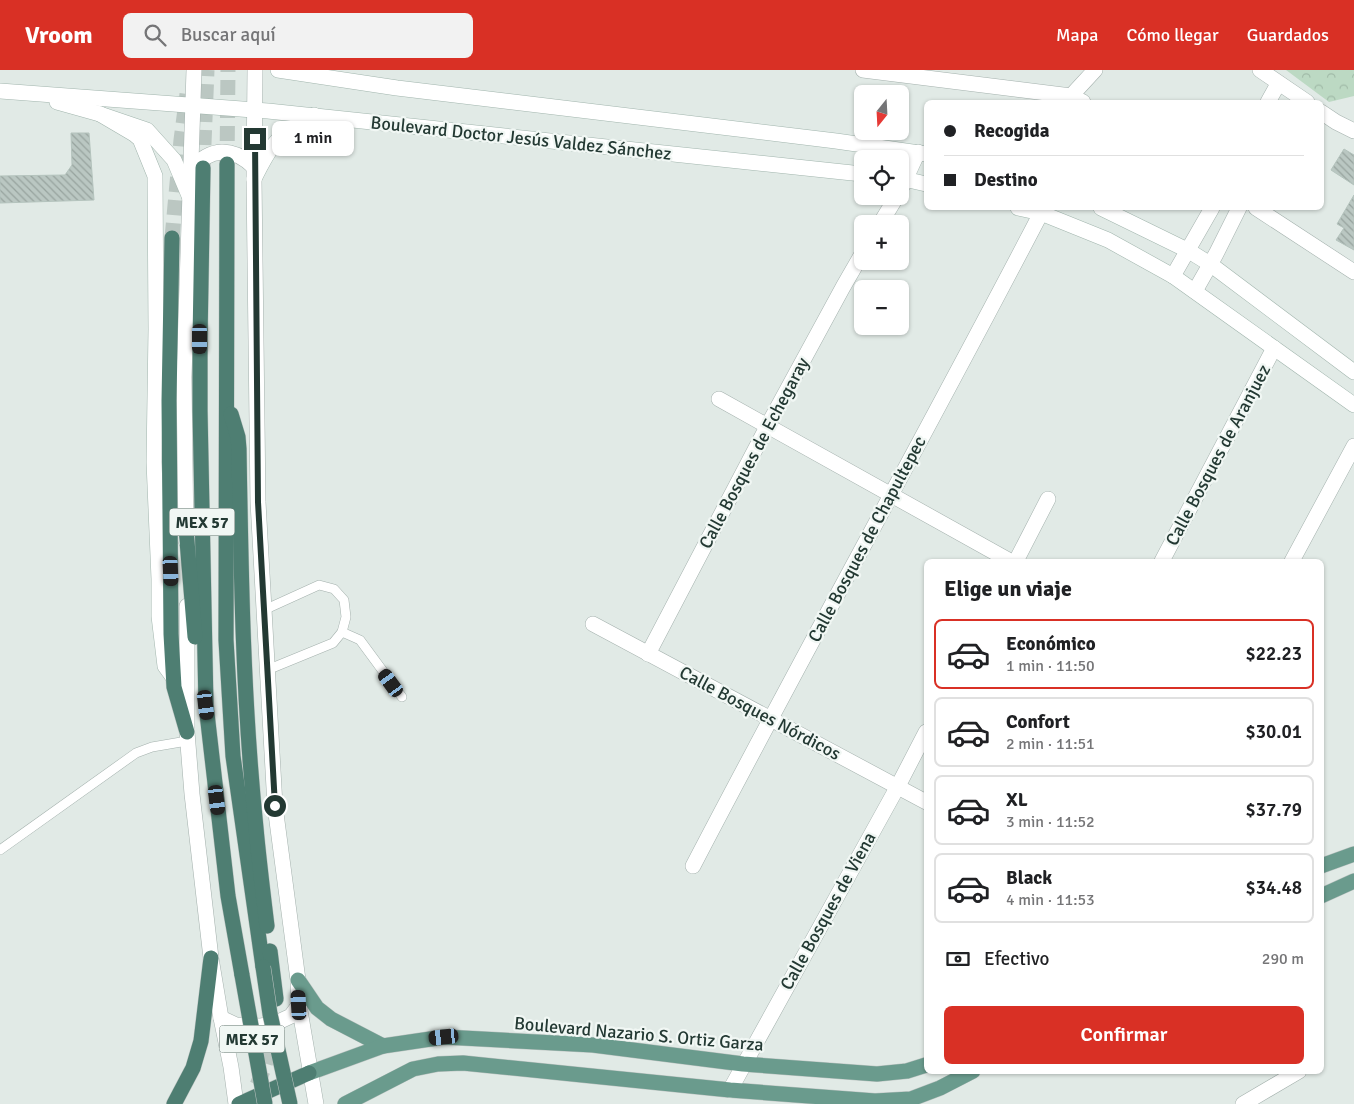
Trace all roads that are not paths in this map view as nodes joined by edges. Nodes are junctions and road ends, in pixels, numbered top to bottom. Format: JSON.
{"nodes":[{"id":1,"x":194,"y":70,"type":"edge"},
{"id":2,"x":255,"y":70,"type":"edge"},
{"id":3,"x":278,"y":70,"type":"edge"},
{"id":4,"x":336,"y":70,"type":"edge"},
{"id":5,"x":863,"y":70,"type":"edge"},
{"id":6,"x":1095,"y":70,"type":"edge"},
{"id":7,"x":1260,"y":70,"type":"edge"},
{"id":8,"x":915,"y":74,"type":"edge"},
{"id":9,"x":1278,"y":84,"type":"junction"},
{"id":10,"x":397,"y":88,"type":"junction"},
{"id":11,"x":0,"y":91,"type":"edge"},
{"id":12,"x":25,"y":93,"type":"junction"},
{"id":13,"x":1077,"y":99,"type":"edge"},
{"id":14,"x":1269,"y":100,"type":"edge"},
{"id":15,"x":1301,"y":100,"type":"edge"},
{"id":16,"x":192,"y":105,"type":"junction"},
{"id":17,"x":255,"y":110,"type":"junction"},
{"id":18,"x":100,"y":114,"type":"junction"},
{"id":19,"x":1324,"y":114,"type":"edge"},
{"id":20,"x":314,"y":116,"type":"junction"},
{"id":21,"x":1354,"y":131,"type":"edge"},
{"id":22,"x":922,"y":153,"type":"edge"},
{"id":23,"x":227,"y":164,"type":"tunnel mouth"},
{"id":24,"x":197,"y":169,"type":"junction"},
{"id":25,"x":909,"y":172,"type":"edge"},
{"id":26,"x":254,"y":173,"type":"junction"},
{"id":27,"x":854,"y":173,"type":"edge"},
{"id":28,"x":909,"y":183,"type":"edge"},
{"id":29,"x":924,"y":184,"type":"edge"},
{"id":30,"x":190,"y":198,"type":"junction"},
{"id":31,"x":1027,"y":210,"type":"edge"},
{"id":32,"x":1105,"y":210,"type":"edge"},
{"id":33,"x":1211,"y":210,"type":"edge"},
{"id":34,"x":1238,"y":210,"type":"edge"},
{"id":35,"x":1259,"y":210,"type":"edge"},
{"id":36,"x":1041,"y":213,"type":"junction"},
{"id":37,"x":172,"y":238,"type":"tunnel mouth"},
{"id":38,"x":1189,"y":251,"type":"junction"},
{"id":39,"x":1210,"y":264,"type":"junction"},
{"id":40,"x":854,"y":268,"type":"edge"},
{"id":41,"x":1354,"y":272,"type":"edge"},
{"id":42,"x":1173,"y":276,"type":"junction"},
{"id":43,"x":1195,"y":291,"type":"junction"},
{"id":44,"x":1274,"y":348,"type":"junction"},
{"id":45,"x":1354,"y":372,"type":"edge"},
{"id":46,"x":719,"y":399,"type":"dead end"},
{"id":47,"x":226,"y":400,"type":"junction"},
{"id":48,"x":1354,"y":405,"type":"edge"},
{"id":49,"x":768,"y":425,"type":"junction"},
{"id":50,"x":1354,"y":446,"type":"edge"},
{"id":51,"x":892,"y":495,"type":"junction"},
{"id":52,"x":1048,"y":499,"type":"dead end"},
{"id":53,"x":186,"y":529,"type":"junction"},
{"id":54,"x":1006,"y":559,"type":"edge"},
{"id":55,"x":1017,"y":559,"type":"edge"},
{"id":56,"x":1163,"y":559,"type":"edge"},
{"id":57,"x":1293,"y":559,"type":"edge"},
{"id":58,"x":264,"y":610,"type":"junction"},
{"id":59,"x":593,"y":624,"type":"dead end"},
{"id":60,"x":342,"y":632,"type":"junction"},
{"id":61,"x":648,"y":654,"type":"junction"},
{"id":62,"x":267,"y":670,"type":"junction"},
{"id":63,"x":173,"y":678,"type":"junction"},
{"id":64,"x":402,"y":697,"type":"dead end"},
{"id":65,"x":206,"y":705,"type":"junction"},
{"id":66,"x":770,"y":719,"type":"junction"},
{"id":67,"x":187,"y":736,"type":"junction"},
{"id":68,"x":924,"y":736,"type":"edge"},
{"id":69,"x":898,"y":786,"type":"junction"},
{"id":70,"x":924,"y":801,"type":"edge"},
{"id":71,"x":0,"y":850,"type":"edge"},
{"id":72,"x":1354,"y":854,"type":"edge"},
{"id":73,"x":1324,"y":865,"type":"edge"},
{"id":74,"x":693,"y":866,"type":"dead end"},
{"id":75,"x":1354,"y":881,"type":"edge"},
{"id":76,"x":1324,"y":895,"type":"edge"},
{"id":77,"x":211,"y":958,"type":"junction"},
{"id":78,"x":298,"y":980,"type":"junction"},
{"id":79,"x":276,"y":999,"type":"dead end"},
{"id":80,"x":299,"y":1005,"type":"junction"},
{"id":81,"x":221,"y":1018,"type":"junction"},
{"id":82,"x":383,"y":1046,"type":"junction"},
{"id":83,"x":743,"y":1064,"type":"junction"},
{"id":84,"x":924,"y":1066,"type":"edge"},
{"id":85,"x":309,"y":1073,"type":"junction"},
{"id":86,"x":967,"y":1074,"type":"edge"},
{"id":87,"x":1294,"y":1074,"type":"edge"},
{"id":88,"x":384,"y":1084,"type":"junction"},
{"id":89,"x":730,"y":1090,"type":"junction"},
{"id":90,"x":912,"y":1102,"type":"edge"},
{"id":91,"x":174,"y":1104,"type":"edge"},
{"id":92,"x":238,"y":1104,"type":"edge"},
{"id":93,"x":265,"y":1104,"type":"edge"},
{"id":94,"x":290,"y":1104,"type":"edge"},
{"id":95,"x":316,"y":1104,"type":"edge"},
{"id":96,"x":344,"y":1104,"type":"edge"},
{"id":97,"x":363,"y":1104,"type":"edge"},
{"id":98,"x":1242,"y":1104,"type":"edge"}],
"edges":[{"from":1,"to":16,"type":"street"},
{"from":2,"to":17,"type":"street"},
{"from":3,"to":10,"type":"street","name":"Boulevard Doctor Jesús Valdez Sánchez"},
{"from":4,"to":10,"type":"street"},
{"from":5,"to":8,"type":"street"},
{"from":6,"to":13,"type":"street"},
{"from":7,"to":9,"type":"street"},
{"from":8,"to":13,"type":"street"},
{"from":9,"to":14,"type":"street"},
{"from":9,"to":15,"type":"street"},
{"from":10,"to":22,"type":"street","name":"Boulevard Doctor Jesús Valdez Sánchez"},
{"from":11,"to":12,"type":"street","name":"Boulevard Doctor Jesús Valdez Sánchez"},
{"from":12,"to":16,"type":"street","name":"Boulevard Doctor Jesús Valdez Sánchez"},
{"from":12,"to":18,"type":"street"},
{"from":16,"to":17,"type":"street","name":"Boulevard Doctor Jesús Valdez Sánchez"},
{"from":16,"to":24,"type":"street"},
{"from":17,"to":20,"type":"street","name":"Boulevard Doctor Jesús Valdez Sánchez"},
{"from":17,"to":26,"type":"street"},
{"from":18,"to":30,"type":"street"},
{"from":18,"to":63,"type":"street"},
{"from":19,"to":21,"type":"street"},
{"from":20,"to":26,"type":"street"},
{"from":20,"to":27,"type":"street","name":"Boulevard Doctor Jesús Valdez Sánchez"},
{"from":22,"to":25,"type":"street"},
{"from":23,"to":47,"type":"highway","number":"MEX 57"},
{"from":24,"to":26,"type":"street"},
{"from":24,"to":30,"type":"street"},
{"from":24,"to":65,"type":"highway","number":"MEX 57"},
{"from":26,"to":58,"type":"street"},
{"from":28,"to":29,"type":"street"},
{"from":30,"to":53,"type":"street"},
{"from":31,"to":36,"type":"street"},
{"from":32,"to":38,"type":"street"},
{"from":33,"to":38,"type":"street"},
{"from":34,"to":39,"type":"street"},
{"from":35,"to":41,"type":"street"},
{"from":36,"to":42,"type":"street"},
{"from":36,"to":51,"type":"street","name":"Calle Bosques de Chapultepec"},
{"from":37,"to":63,"type":"highway"},
{"from":38,"to":39,"type":"street"},
{"from":38,"to":42,"type":"street"},
{"from":39,"to":43,"type":"street"},
{"from":39,"to":45,"type":"street"},
{"from":40,"to":49,"type":"street","name":"Calle Bosques de Echegaray"},
{"from":42,"to":43,"type":"street"},
{"from":43,"to":44,"type":"street"},
{"from":44,"to":48,"type":"street"},
{"from":44,"to":56,"type":"street","name":"Calle Bosques de Aranjuez"},
{"from":46,"to":49,"type":"street"},
{"from":47,"to":79,"type":"highway"},
{"from":47,"to":94,"type":"highway","number":"MEX 57","bridge":true},
{"from":49,"to":51,"type":"street"},
{"from":49,"to":61,"type":"street","name":"Calle Bosques de Echegaray"},
{"from":50,"to":57,"type":"street"},
{"from":51,"to":54,"type":"street"},
{"from":51,"to":66,"type":"street","name":"Calle Bosques de Chapultepec"},
{"from":52,"to":55,"type":"street"},
{"from":53,"to":65,"type":"highway"},
{"from":53,"to":67,"type":"street"},
{"from":58,"to":60,"type":"lane"},
{"from":58,"to":62,"type":"street"},
{"from":59,"to":61,"type":"street","name":"Calle Bosques Nórdicos"},
{"from":60,"to":62,"type":"lane"},
{"from":60,"to":64,"type":"lane"},
{"from":61,"to":66,"type":"street","name":"Calle Bosques Nórdicos"},
{"from":62,"to":78,"type":"street"},
{"from":63,"to":67,"type":"highway"},
{"from":65,"to":93,"type":"highway","number":"MEX 57","bridge":true},
{"from":66,"to":69,"type":"street","name":"Calle Bosques Nórdicos"},
{"from":66,"to":74,"type":"street","name":"Calle Bosques de Chapultepec"},
{"from":67,"to":71,"type":"lane"},
{"from":67,"to":77,"type":"street"},
{"from":68,"to":69,"type":"street","name":"Calle Bosques de Viena"},
{"from":69,"to":70,"type":"street","name":"Calle Bosques Nórdicos"},
{"from":69,"to":83,"type":"street","name":"Calle Bosques de Viena"},
{"from":72,"to":73,"type":"main road"},
{"from":75,"to":76,"type":"main road"},
{"from":77,"to":81,"type":"street"},
{"from":77,"to":91,"type":"highway"},
{"from":78,"to":80,"type":"street"},
{"from":78,"to":82,"type":"main road"},
{"from":80,"to":81,"type":"street"},
{"from":80,"to":85,"type":"street"},
{"from":81,"to":92,"type":"street"},
{"from":82,"to":83,"type":"main road","name":"Boulevard Nazario S. Ortiz Garza"},
{"from":82,"to":85,"type":"main road","name":"Boulevard Nazario S. Ortiz Garza"},
{"from":83,"to":84,"type":"main road","name":"Boulevard Nazario S. Ortiz Garza"},
{"from":83,"to":89,"type":"street","name":"Calle Bosques de Viena"},
{"from":85,"to":92,"type":"highway","name":"Boulevard Nazario S. Ortiz Garza"},
{"from":85,"to":95,"type":"street"},
{"from":86,"to":90,"type":"main road"},
{"from":87,"to":98,"type":"street"},
{"from":88,"to":89,"type":"main road"},
{"from":88,"to":96,"type":"main road"},
{"from":88,"to":97,"type":"main road"},
{"from":89,"to":90,"type":"main road"}]}
